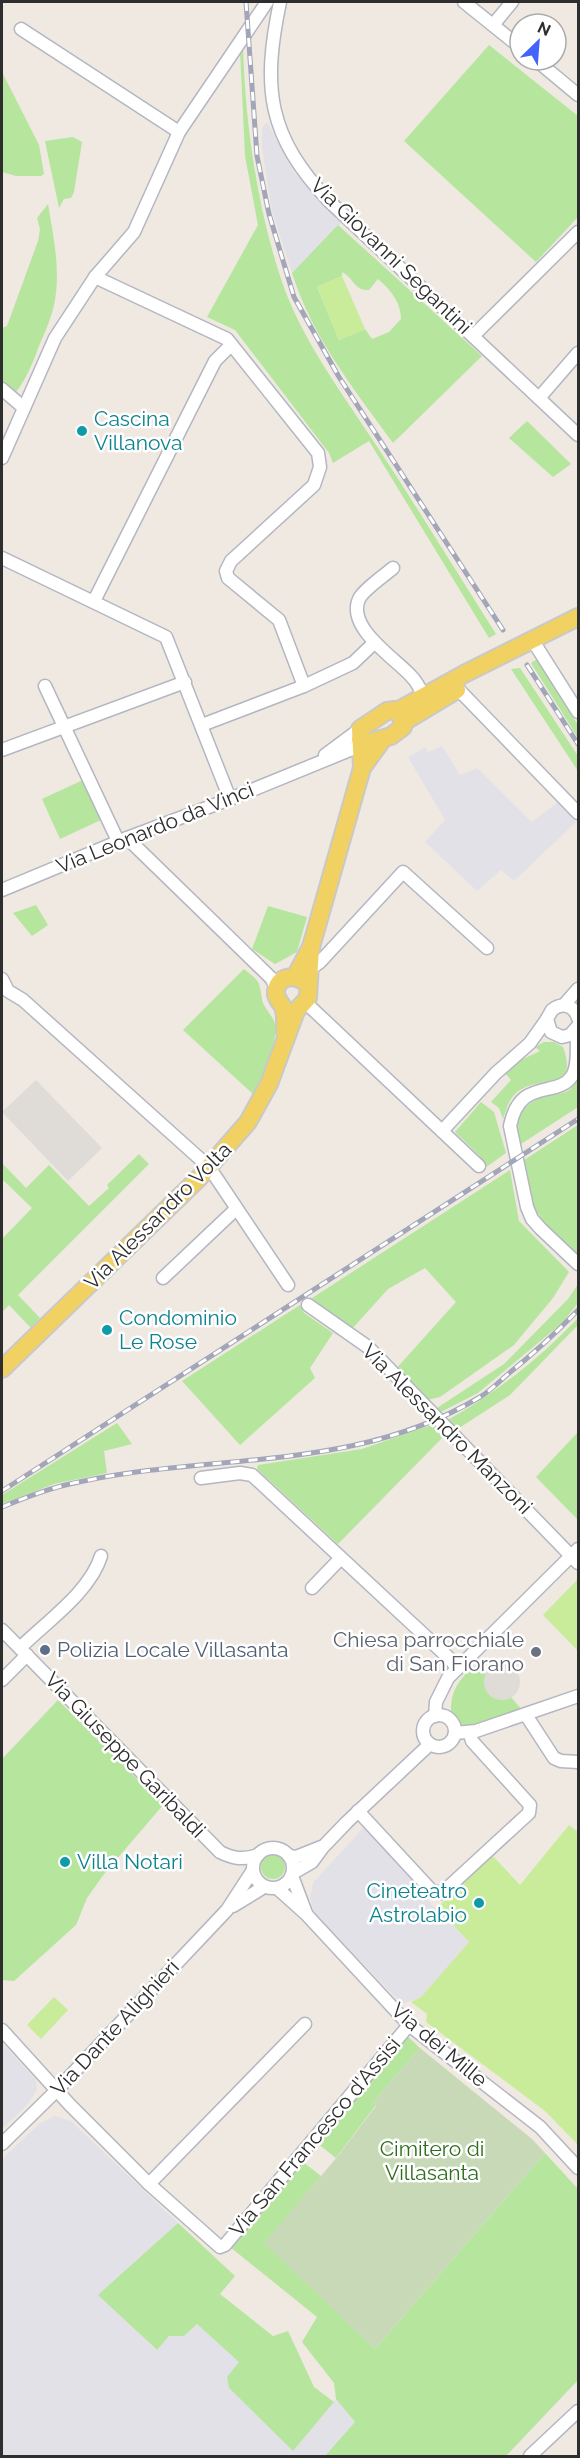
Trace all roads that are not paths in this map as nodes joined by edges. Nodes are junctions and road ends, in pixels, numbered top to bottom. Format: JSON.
{"nodes":[{"id":1,"x":266,"y":2,"type":"edge"},
{"id":2,"x":280,"y":2,"type":"edge"},
{"id":3,"x":464,"y":2,"type":"edge"},
{"id":4,"x":512,"y":2,"type":"edge"},
{"id":5,"x":493,"y":25,"type":"junction"},
{"id":6,"x":21,"y":29,"type":"dead end"},
{"id":7,"x":508,"y":37,"type":"edge"},
{"id":8,"x":272,"y":41,"type":"junction"},
{"id":9,"x":551,"y":72,"type":"edge"},
{"id":10,"x":579,"y":95,"type":"edge"},
{"id":11,"x":179,"y":132,"type":"junction"},
{"id":12,"x":578,"y":233,"type":"edge"},
{"id":13,"x":95,"y":277,"type":"junction"},
{"id":14,"x":473,"y":336,"type":"junction"},
{"id":15,"x":231,"y":345,"type":"junction"},
{"id":16,"x":579,"y":353,"type":"edge"},
{"id":17,"x":2,"y":389,"type":"edge"},
{"id":18,"x":539,"y":398,"type":"junction"},
{"id":19,"x":24,"y":408,"type":"junction"},
{"id":20,"x":579,"y":435,"type":"edge"},
{"id":21,"x":2,"y":458,"type":"edge"},
{"id":22,"x":2,"y":558,"type":"edge"},
{"id":23,"x":393,"y":568,"type":"dead end"},
{"id":24,"x":94,"y":601,"type":"junction"},
{"id":25,"x":579,"y":617,"type":"edge"},
{"id":26,"x":374,"y":643,"type":"junction"},
{"id":27,"x":531,"y":643,"type":"junction"},
{"id":28,"x":185,"y":682,"type":"junction"},
{"id":29,"x":45,"y":686,"type":"dead end"},
{"id":30,"x":304,"y":686,"type":"junction"},
{"id":31,"x":458,"y":689,"type":"junction"},
{"id":32,"x":425,"y":702,"type":"junction"},
{"id":33,"x":579,"y":712,"type":"edge"},
{"id":34,"x":401,"y":717,"type":"junction"},
{"id":35,"x":202,"y":725,"type":"junction"},
{"id":36,"x":65,"y":726,"type":"junction"},
{"id":37,"x":366,"y":739,"type":"junction"},
{"id":38,"x":2,"y":750,"type":"edge"},
{"id":39,"x":309,"y":766,"type":"junction"},
{"id":40,"x":363,"y":768,"type":"junction"},
{"id":41,"x":230,"y":799,"type":"junction"},
{"id":42,"x":579,"y":813,"type":"edge"},
{"id":43,"x":122,"y":840,"type":"junction"},
{"id":44,"x":2,"y":890,"type":"edge"},
{"id":45,"x":312,"y":945,"type":"junction"},
{"id":46,"x":487,"y":948,"type":"dead end"},
{"id":47,"x":332,"y":949,"type":"junction"},
{"id":48,"x":310,"y":969,"type":"junction"},
{"id":49,"x":2,"y":979,"type":"edge"},
{"id":50,"x":579,"y":989,"type":"edge"},
{"id":51,"x":5,"y":993,"type":"edge"},
{"id":52,"x":294,"y":999,"type":"junction"},
{"id":53,"x":564,"y":1005,"type":"junction"},
{"id":54,"x":579,"y":1018,"type":"edge"},
{"id":55,"x":547,"y":1019,"type":"junction"},
{"id":56,"x":578,"y":1025,"type":"edge"},
{"id":57,"x":557,"y":1035,"type":"junction"},
{"id":58,"x":530,"y":1043,"type":"junction"},
{"id":59,"x":576,"y":1051,"type":"junction"},
{"id":60,"x":441,"y":1131,"type":"junction"},
{"id":61,"x":480,"y":1166,"type":"dead end"},
{"id":62,"x":209,"y":1167,"type":"junction"},
{"id":63,"x":236,"y":1209,"type":"junction"},
{"id":64,"x":579,"y":1264,"type":"edge"},
{"id":65,"x":163,"y":1278,"type":"dead end"},
{"id":66,"x":288,"y":1285,"type":"dead end"},
{"id":67,"x":308,"y":1305,"type":"dead end"},
{"id":68,"x":2,"y":1369,"type":"edge"},
{"id":69,"x":201,"y":1478,"type":"dead end"},
{"id":70,"x":101,"y":1556,"type":"dead end"},
{"id":71,"x":576,"y":1556,"type":"edge"},
{"id":72,"x":340,"y":1559,"type":"junction"},
{"id":73,"x":312,"y":1588,"type":"dead end"},
{"id":74,"x":2,"y":1630,"type":"edge"},
{"id":75,"x":23,"y":1651,"type":"junction"},
{"id":76,"x":457,"y":1669,"type":"junction"},
{"id":77,"x":2,"y":1680,"type":"edge"},
{"id":78,"x":579,"y":1696,"type":"edge"},
{"id":79,"x":526,"y":1715,"type":"junction"},
{"id":80,"x":435,"y":1716,"type":"junction"},
{"id":81,"x":469,"y":1732,"type":"junction"},
{"id":82,"x":455,"y":1733,"type":"junction"},
{"id":83,"x":430,"y":1744,"type":"junction"},
{"id":84,"x":579,"y":1762,"type":"edge"},
{"id":85,"x":358,"y":1811,"type":"junction"},
{"id":86,"x":323,"y":1847,"type":"junction"},
{"id":87,"x":258,"y":1855,"type":"junction"},
{"id":88,"x":289,"y":1856,"type":"junction"},
{"id":89,"x":253,"y":1870,"type":"junction"},
{"id":90,"x":292,"y":1875,"type":"junction"},
{"id":91,"x":271,"y":1888,"type":"junction"},
{"id":92,"x":227,"y":1910,"type":"junction"},
{"id":93,"x":306,"y":1914,"type":"junction"},
{"id":94,"x":305,"y":2024,"type":"dead end"},
{"id":95,"x":409,"y":2025,"type":"junction"},
{"id":96,"x":2,"y":2030,"type":"edge"},
{"id":97,"x":57,"y":2090,"type":"junction"},
{"id":98,"x":2,"y":2144,"type":"edge"},
{"id":99,"x":579,"y":2168,"type":"edge"},
{"id":100,"x":149,"y":2184,"type":"junction"},
{"id":101,"x":579,"y":2411,"type":"edge"},
{"id":102,"x":530,"y":2457,"type":"edge"}],
"edges":[{"from":1,"to":8,"type":"street","name":"Via Giovanni Segantini"},
{"from":1,"to":11,"type":"street"},
{"from":2,"to":8,"type":"street","name":"Via Giovanni Segantini"},
{"from":3,"to":5,"type":"street"},
{"from":4,"to":5,"type":"street"},
{"from":5,"to":7,"type":"street"},
{"from":6,"to":11,"type":"street"},
{"from":8,"to":14,"type":"street","name":"Via Giovanni Segantini"},
{"from":9,"to":10,"type":"street"},
{"from":11,"to":13,"type":"street"},
{"from":12,"to":14,"type":"street"},
{"from":13,"to":15,"type":"street"},
{"from":13,"to":19,"type":"street"},
{"from":14,"to":18,"type":"street","name":"Via Giovanni Segantini"},
{"from":15,"to":24,"type":"street"},
{"from":15,"to":30,"type":"street"},
{"from":16,"to":18,"type":"street"},
{"from":17,"to":19,"type":"street"},
{"from":18,"to":20,"type":"street","name":"Via Giovanni Segantini"},
{"from":19,"to":21,"type":"street"},
{"from":22,"to":24,"type":"street"},
{"from":23,"to":26,"type":"street"},
{"from":24,"to":28,"type":"street"},
{"from":25,"to":27,"type":"main road"},
{"from":26,"to":30,"type":"street"},
{"from":26,"to":32,"type":"street"},
{"from":27,"to":31,"type":"main road"},
{"from":27,"to":32,"type":"main road"},
{"from":27,"to":33,"type":"street"},
{"from":28,"to":35,"type":"street"},
{"from":28,"to":36,"type":"street"},
{"from":29,"to":36,"type":"street"},
{"from":30,"to":35,"type":"street"},
{"from":31,"to":32,"type":"main road"},
{"from":31,"to":42,"type":"street"},
{"from":32,"to":34,"type":"main road"},
{"from":34,"to":37,"type":"main road"},
{"from":34,"to":37,"type":"main road"},
{"from":35,"to":41,"type":"street"},
{"from":36,"to":38,"type":"street"},
{"from":36,"to":43,"type":"street"},
{"from":37,"to":39,"type":"street","name":"Via Leonardo da Vinci"},
{"from":37,"to":39,"type":"street","name":"Via Leonardo da Vinci"},
{"from":37,"to":40,"type":"main road","name":"Via Alessandro Volta"},
{"from":37,"to":40,"type":"main road","name":"Via Alessandro Volta"},
{"from":39,"to":41,"type":"street","name":"Via Leonardo da Vinci"},
{"from":40,"to":45,"type":"main road","name":"Via Alessandro Volta"},
{"from":41,"to":43,"type":"street","name":"Via Leonardo da Vinci"},
{"from":43,"to":44,"type":"street","name":"Via Leonardo da Vinci"},
{"from":43,"to":52,"type":"street"},
{"from":45,"to":47,"type":"street"},
{"from":45,"to":48,"type":"main road","name":"Via Alessandro Volta"},
{"from":45,"to":52,"type":"main road","name":"Via Alessandro Volta"},
{"from":46,"to":47,"type":"street"},
{"from":47,"to":48,"type":"street"},
{"from":48,"to":52,"type":"main road","name":"Via Alessandro Volta"},
{"from":49,"to":51,"type":"street"},
{"from":50,"to":53,"type":"street"},
{"from":51,"to":62,"type":"street"},
{"from":52,"to":60,"type":"street"},
{"from":52,"to":62,"type":"main road","name":"Via Alessandro Volta"},
{"from":53,"to":54,"type":"street"},
{"from":53,"to":55,"type":"street"},
{"from":55,"to":57,"type":"street"},
{"from":55,"to":58,"type":"street"},
{"from":56,"to":57,"type":"street"},
{"from":56,"to":59,"type":"street"},
{"from":57,"to":58,"type":"street"},
{"from":57,"to":59,"type":"street"},
{"from":58,"to":60,"type":"street"},
{"from":59,"to":64,"type":"street"},
{"from":60,"to":61,"type":"street"},
{"from":62,"to":63,"type":"street"},
{"from":62,"to":68,"type":"main road","name":"Via Alessandro Volta"},
{"from":63,"to":65,"type":"street"},
{"from":63,"to":66,"type":"street"},
{"from":67,"to":71,"type":"street","name":"Via Alessandro Manzoni"},
{"from":69,"to":72,"type":"street"},
{"from":70,"to":75,"type":"street"},
{"from":71,"to":76,"type":"street"},
{"from":72,"to":73,"type":"street"},
{"from":72,"to":76,"type":"street"},
{"from":74,"to":75,"type":"street","name":"Via Giuseppe Garibaldi"},
{"from":75,"to":77,"type":"street"},
{"from":75,"to":87,"type":"street","name":"Via Giuseppe Garibaldi"},
{"from":76,"to":80,"type":"street"},
{"from":78,"to":79,"type":"street"},
{"from":79,"to":81,"type":"street"},
{"from":79,"to":84,"type":"street"},
{"from":80,"to":82,"type":"street"},
{"from":80,"to":83,"type":"street"},
{"from":81,"to":82,"type":"street"},
{"from":81,"to":85,"type":"street"},
{"from":82,"to":83,"type":"street"},
{"from":83,"to":85,"type":"street"},
{"from":85,"to":86,"type":"street"},
{"from":86,"to":88,"type":"street"},
{"from":86,"to":90,"type":"street"},
{"from":87,"to":88,"type":"street"},
{"from":87,"to":89,"type":"street"},
{"from":88,"to":90,"type":"street"},
{"from":89,"to":91,"type":"street"},
{"from":89,"to":92,"type":"street","name":"Via Dante Alighieri"},
{"from":90,"to":91,"type":"street"},
{"from":90,"to":93,"type":"street","name":"Via dei Mille"},
{"from":91,"to":92,"type":"street","name":"Via Dante Alighieri"},
{"from":91,"to":93,"type":"street","name":"Via dei Mille"},
{"from":92,"to":97,"type":"street","name":"Via Dante Alighieri"},
{"from":93,"to":95,"type":"street","name":"Via dei Mille"},
{"from":94,"to":100,"type":"street"},
{"from":95,"to":99,"type":"street","name":"Via dei Mille"},
{"from":95,"to":100,"type":"street","name":"Via San Francesco d'Assisi"},
{"from":96,"to":97,"type":"street"},
{"from":97,"to":98,"type":"street","name":"Via Dante Alighieri"},
{"from":97,"to":100,"type":"street"},
{"from":101,"to":102,"type":"street"}]}
